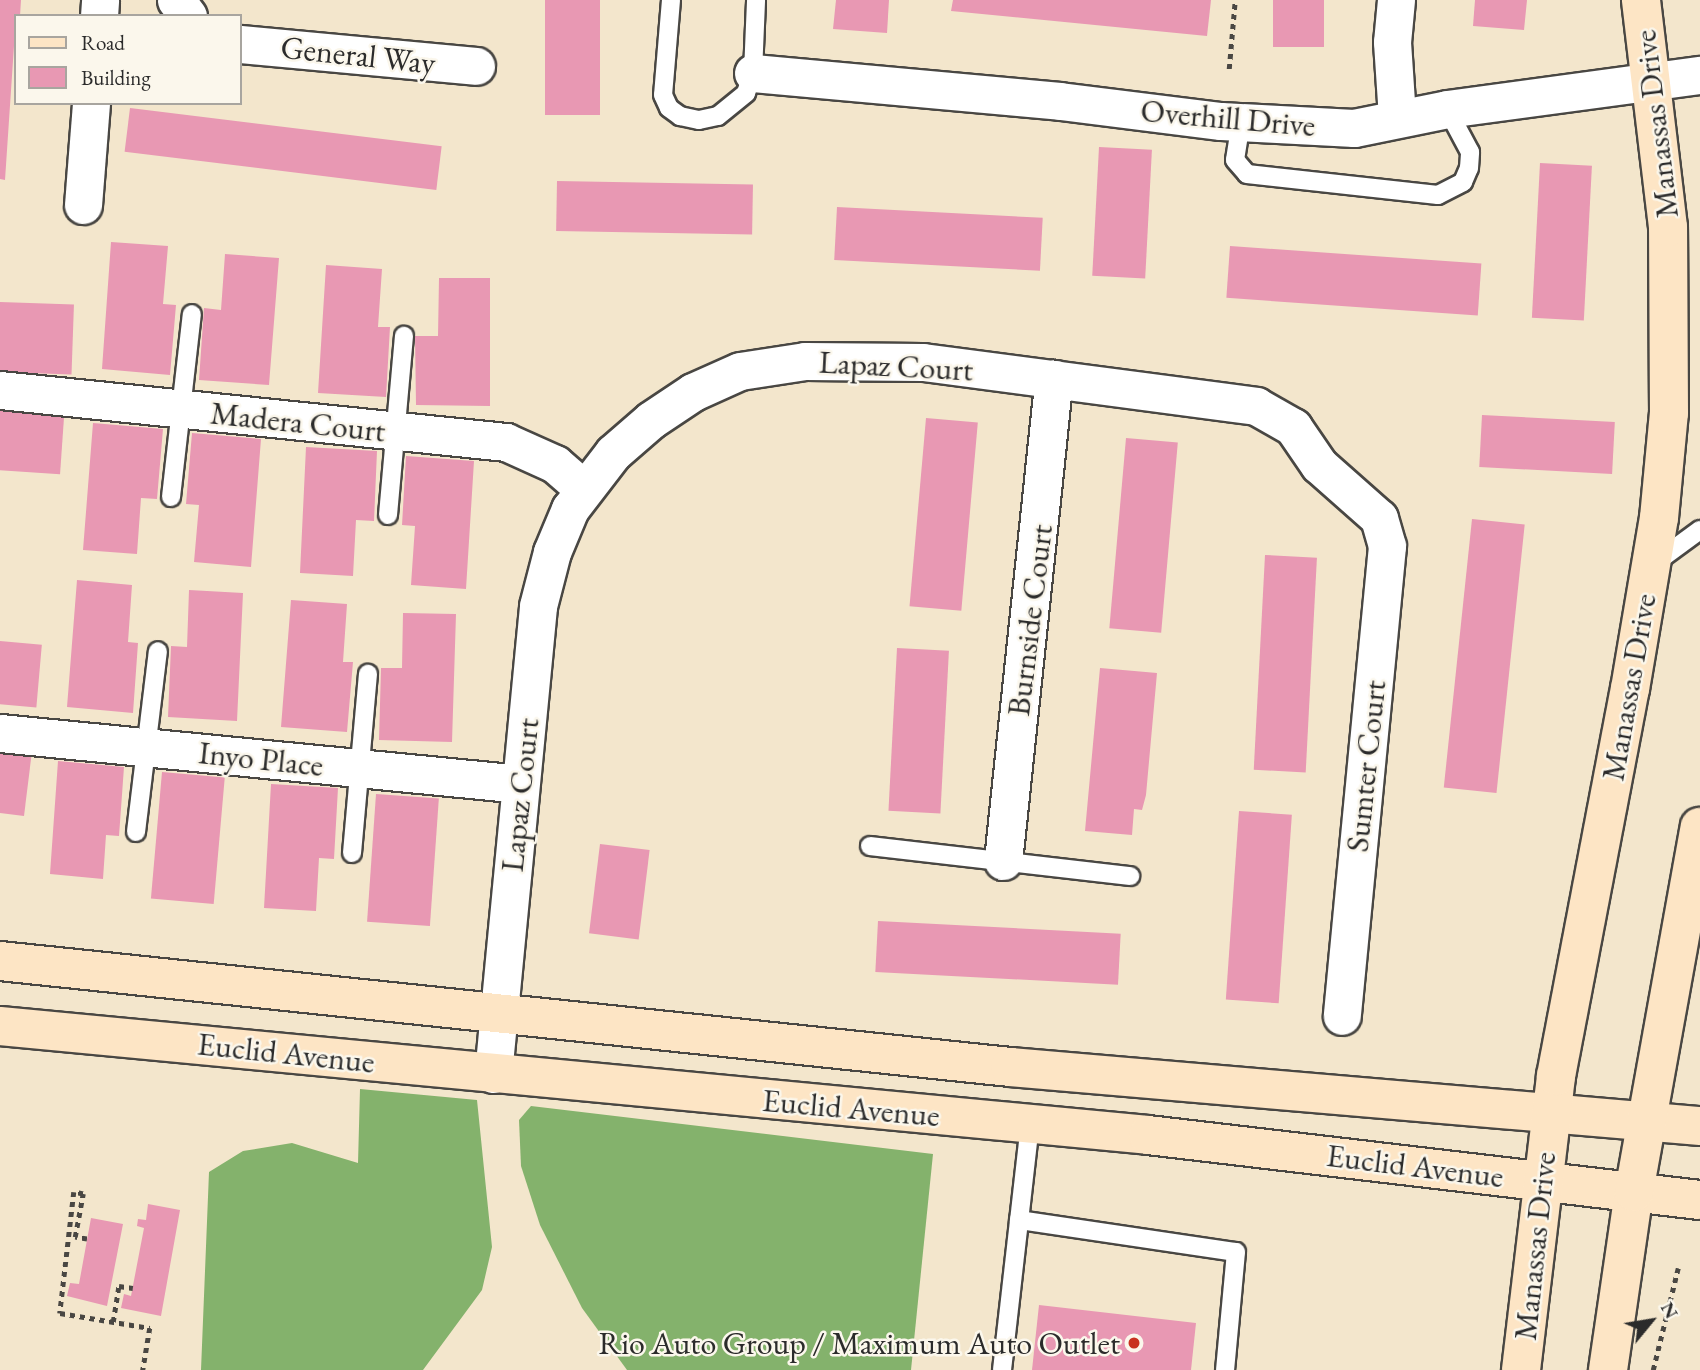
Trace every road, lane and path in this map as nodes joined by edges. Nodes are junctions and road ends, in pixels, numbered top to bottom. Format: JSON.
{"nodes":[{"id":1,"x":671,"y":0,"type":"edge"},
{"id":2,"x":756,"y":0,"type":"edge"},
{"id":3,"x":1235,"y":0,"type":"edge"},
{"id":4,"x":1396,"y":0,"type":"edge"},
{"id":5,"x":1641,"y":0,"type":"edge"},
{"id":6,"x":242,"y":44,"type":"edge"},
{"id":7,"x":476,"y":66,"type":"dead end"},
{"id":8,"x":1229,"y":69,"type":"dead end"},
{"id":9,"x":753,"y":74,"type":"junction"},
{"id":10,"x":1700,"y":75,"type":"edge"},
{"id":11,"x":1652,"y":80,"type":"junction"},
{"id":12,"x":91,"y":105,"type":"edge"},
{"id":13,"x":1447,"y":109,"type":"junction"},
{"id":14,"x":1397,"y":118,"type":"junction"},
{"id":15,"x":1241,"y":122,"type":"junction"},
{"id":16,"x":83,"y":205,"type":"dead end"},
{"id":17,"x":192,"y":314,"type":"dead end"},
{"id":18,"x":404,"y":335,"type":"dead end"},
{"id":19,"x":1054,"y":379,"type":"junction"},
{"id":20,"x":0,"y":390,"type":"edge"},
{"id":21,"x":181,"y":410,"type":"junction"},
{"id":22,"x":395,"y":432,"type":"junction"},
{"id":23,"x":583,"y":488,"type":"junction"},
{"id":24,"x":172,"y":497,"type":"dead end"},
{"id":25,"x":388,"y":515,"type":"dead end"},
{"id":26,"x":1379,"y":518,"type":"joint"},
{"id":27,"x":1700,"y":530,"type":"edge"},
{"id":28,"x":1651,"y":566,"type":"junction"},
{"id":29,"x":158,"y":652,"type":"dead end"},
{"id":30,"x":368,"y":674,"type":"dead end"},
{"id":31,"x":0,"y":733,"type":"edge"},
{"id":32,"x":146,"y":748,"type":"junction"},
{"id":33,"x":360,"y":768,"type":"junction"},
{"id":34,"x":521,"y":784,"type":"junction"},
{"id":35,"x":1700,"y":827,"type":"edge"},
{"id":36,"x":136,"y":832,"type":"dead end"},
{"id":37,"x":870,"y":846,"type":"dead end"},
{"id":38,"x":352,"y":853,"type":"dead end"},
{"id":39,"x":1003,"y":861,"type":"junction"},
{"id":40,"x":1130,"y":876,"type":"dead end"},
{"id":41,"x":0,"y":961,"type":"edge"},
{"id":42,"x":498,"y":1013,"type":"junction"},
{"id":43,"x":1342,"y":1016,"type":"dead end"},
{"id":44,"x":0,"y":1026,"type":"edge"},
{"id":45,"x":493,"y":1074,"type":"junction"},
{"id":46,"x":1549,"y":1116,"type":"junction"},
{"id":47,"x":1646,"y":1122,"type":"junction"},
{"id":48,"x":1030,"y":1124,"type":"junction"},
{"id":49,"x":1700,"y":1126,"type":"edge"},
{"id":50,"x":1541,"y":1180,"type":"junction"},
{"id":51,"x":1634,"y":1192,"type":"junction"},
{"id":52,"x":1700,"y":1200,"type":"edge"},
{"id":53,"x":1019,"y":1220,"type":"junction"},
{"id":54,"x":87,"y":1239,"type":"dead end"},
{"id":55,"x":1678,"y":1268,"type":"dead end"},
{"id":56,"x":133,"y":1288,"type":"dead end"},
{"id":57,"x":113,"y":1322,"type":"junction"},
{"id":58,"x":143,"y":1370,"type":"edge"},
{"id":59,"x":1002,"y":1370,"type":"edge"},
{"id":60,"x":1225,"y":1370,"type":"edge"},
{"id":61,"x":1521,"y":1370,"type":"edge"},
{"id":62,"x":1608,"y":1370,"type":"edge"},
{"id":63,"x":1653,"y":1370,"type":"edge"}],
"edges":[{"from":1,"to":9,"type":"lane"},
{"from":2,"to":9,"type":"lane"},
{"from":3,"to":8,"type":"path"},
{"from":4,"to":14,"type":"street"},
{"from":5,"to":11,"type":"main road","name":"Manassas Drive"},
{"from":6,"to":7,"type":"street","name":"General Way"},
{"from":9,"to":15,"type":"street","name":"Overhill Drive"},
{"from":10,"to":11,"type":"street","name":"Overhill Drive"},
{"from":11,"to":13,"type":"street","name":"Overhill Drive"},
{"from":11,"to":28,"type":"main road","name":"Manassas Drive"},
{"from":12,"to":16,"type":"street"},
{"from":13,"to":14,"type":"street","name":"Overhill Drive"},
{"from":13,"to":15,"type":"lane"},
{"from":14,"to":15,"type":"street","name":"Overhill Drive"},
{"from":17,"to":21,"type":"lane"},
{"from":18,"to":22,"type":"lane"},
{"from":19,"to":23,"type":"street","name":"Lapaz Court"},
{"from":19,"to":26,"type":"street","name":"Lapaz Court"},
{"from":19,"to":39,"type":"street","name":"Burnside Court"},
{"from":20,"to":21,"type":"street","name":"Madera Court"},
{"from":21,"to":22,"type":"street","name":"Madera Court"},
{"from":21,"to":24,"type":"lane"},
{"from":22,"to":23,"type":"street","name":"Madera Court"},
{"from":22,"to":25,"type":"lane"},
{"from":23,"to":34,"type":"street","name":"Lapaz Court"},
{"from":26,"to":43,"type":"street","name":"Sumter Court"},
{"from":27,"to":28,"type":"lane"},
{"from":28,"to":46,"type":"main road","name":"Manassas Drive"},
{"from":29,"to":32,"type":"lane"},
{"from":30,"to":33,"type":"lane"},
{"from":31,"to":32,"type":"street","name":"Inyo Place"},
{"from":32,"to":33,"type":"street","name":"Inyo Place"},
{"from":32,"to":36,"type":"lane"},
{"from":33,"to":34,"type":"street","name":"Inyo Place"},
{"from":33,"to":38,"type":"lane"},
{"from":34,"to":42,"type":"street","name":"Lapaz Court"},
{"from":35,"to":47,"type":"main road"},
{"from":37,"to":39,"type":"lane"},
{"from":39,"to":40,"type":"lane"},
{"from":41,"to":42,"type":"main road","name":"Euclid Avenue"},
{"from":42,"to":45,"type":"street","name":"Lapaz Court"},
{"from":42,"to":46,"type":"main road","name":"Euclid Avenue"},
{"from":44,"to":45,"type":"main road","name":"Euclid Avenue"},
{"from":45,"to":48,"type":"main road","name":"Euclid Avenue"},
{"from":46,"to":47,"type":"main road","name":"Euclid Avenue"},
{"from":46,"to":50,"type":"main road","name":"Manassas Drive"},
{"from":47,"to":49,"type":"main road","name":"Euclid Avenue"},
{"from":47,"to":51,"type":"main road"},
{"from":48,"to":50,"type":"main road","name":"Euclid Avenue"},
{"from":48,"to":53,"type":"lane"},
{"from":50,"to":51,"type":"main road","name":"Euclid Avenue"},
{"from":50,"to":61,"type":"main road","name":"Manassas Drive"},
{"from":51,"to":52,"type":"main road","name":"Euclid Avenue"},
{"from":51,"to":62,"type":"main road"},
{"from":53,"to":59,"type":"lane"},
{"from":53,"to":60,"type":"lane"},
{"from":54,"to":57,"type":"path"},
{"from":55,"to":63,"type":"path"},
{"from":56,"to":57,"type":"path"},
{"from":57,"to":58,"type":"path"}]}
